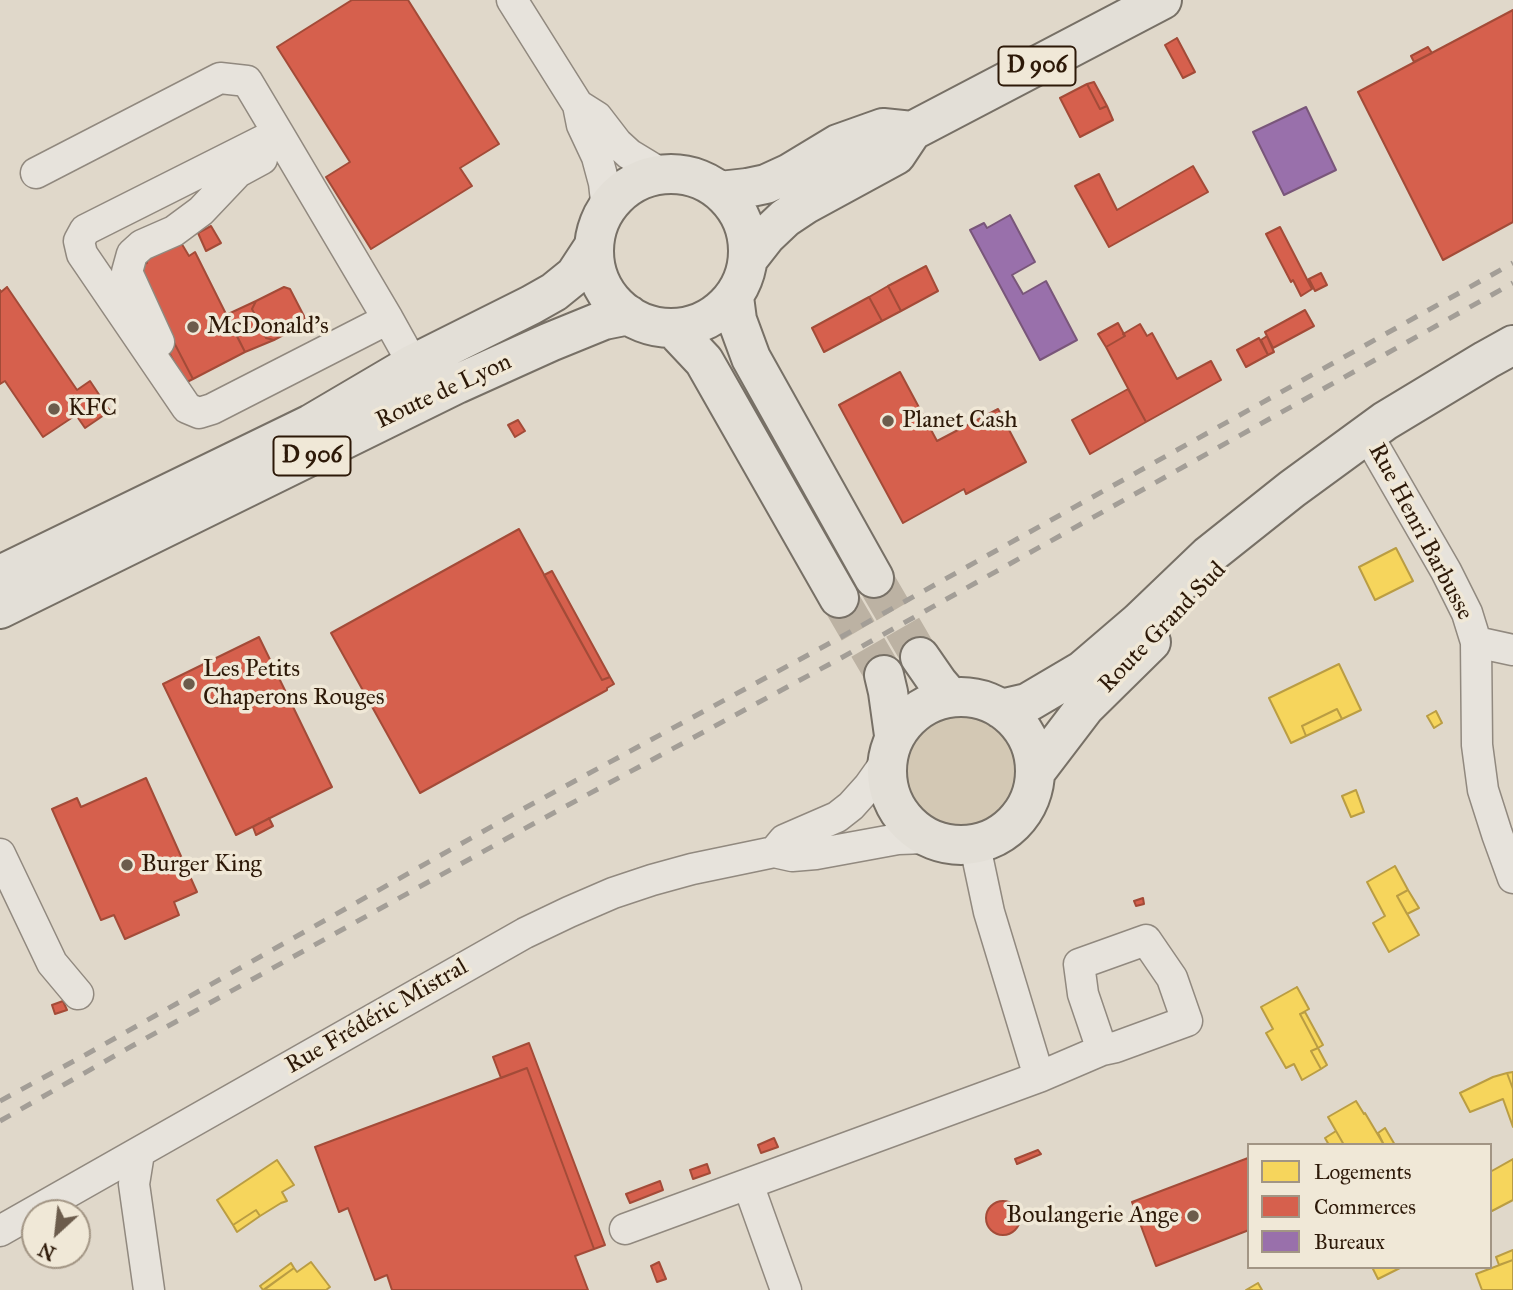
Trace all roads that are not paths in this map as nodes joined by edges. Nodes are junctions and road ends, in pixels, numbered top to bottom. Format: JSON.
{"nodes":[{"id":1,"x":512,"y":0,"type":"edge"},
{"id":2,"x":1162,"y":0,"type":"edge"},
{"id":3,"x":578,"y":105,"type":"junction"},
{"id":4,"x":912,"y":131,"type":"junction"},
{"id":5,"x":278,"y":133,"type":"junction"},
{"id":6,"x":296,"y":162,"type":"junction"},
{"id":7,"x":36,"y":173,"type":"dead end"},
{"id":8,"x":662,"y":174,"type":"junction"},
{"id":9,"x":720,"y":191,"type":"junction"},
{"id":10,"x":607,"y":210,"type":"junction"},
{"id":11,"x":594,"y":246,"type":"junction"},
{"id":12,"x":748,"y":259,"type":"junction"},
{"id":13,"x":734,"y":297,"type":"junction"},
{"id":14,"x":629,"y":316,"type":"junction"},
{"id":15,"x":388,"y":319,"type":"junction"},
{"id":16,"x":673,"y":328,"type":"junction"},
{"id":17,"x":1513,"y":345,"type":"edge"},
{"id":18,"x":413,"y":364,"type":"junction"},
{"id":19,"x":162,"y":370,"type":"junction"},
{"id":20,"x":1367,"y":434,"type":"junction"},
{"id":21,"x":1292,"y":489,"type":"junction"},
{"id":22,"x":0,"y":575,"type":"edge"},
{"id":23,"x":874,"y":578,"type":"tunnel mouth"},
{"id":24,"x":839,"y":598,"type":"tunnel mouth"},
{"id":25,"x":0,"y":609,"type":"edge"},
{"id":26,"x":1476,"y":642,"type":"junction"},
{"id":27,"x":1513,"y":650,"type":"edge"},
{"id":28,"x":920,"y":657,"type":"tunnel mouth"},
{"id":29,"x":884,"y":675,"type":"tunnel mouth"},
{"id":30,"x":950,"y":697,"type":"junction"},
{"id":31,"x":1001,"y":709,"type":"junction"},
{"id":32,"x":890,"y":749,"type":"junction"},
{"id":33,"x":1037,"y":770,"type":"junction"},
{"id":34,"x":927,"y":838,"type":"junction"},
{"id":35,"x":975,"y":845,"type":"junction"},
{"id":36,"x":774,"y":852,"type":"junction"},
{"id":37,"x":0,"y":854,"type":"edge"},
{"id":38,"x":1513,"y":877,"type":"edge"},
{"id":39,"x":78,"y":994,"type":"dead end"},
{"id":40,"x":1102,"y":1050,"type":"dead end"},
{"id":41,"x":1039,"y":1077,"type":"junction"},
{"id":42,"x":139,"y":1153,"type":"junction"},
{"id":43,"x":748,"y":1184,"type":"junction"},
{"id":44,"x":625,"y":1229,"type":"dead end"},
{"id":45,"x":0,"y":1231,"type":"edge"},
{"id":46,"x":149,"y":1290,"type":"edge"},
{"id":47,"x":786,"y":1290,"type":"edge"}],
"edges":[{"from":1,"to":3,"type":"street"},
{"from":2,"to":4,"type":"main road","number":"D 906"},
{"from":3,"to":8,"type":"street"},
{"from":3,"to":10,"type":"street"},
{"from":4,"to":9,"type":"main road","number":"D 906"},
{"from":4,"to":12,"type":"main road","number":"D 906"},
{"from":5,"to":6,"type":"street"},
{"from":5,"to":7,"type":"street"},
{"from":5,"to":19,"type":"street"},
{"from":6,"to":15,"type":"street"},
{"from":6,"to":19,"type":"street"},
{"from":8,"to":9,"type":"main road"},
{"from":8,"to":10,"type":"main road"},
{"from":9,"to":12,"type":"main road"},
{"from":10,"to":11,"type":"main road"},
{"from":11,"to":14,"type":"main road"},
{"from":11,"to":18,"type":"main road","name":"Route de Lyon","number":"D 906"},
{"from":12,"to":13,"type":"main road"},
{"from":13,"to":16,"type":"main road"},
{"from":13,"to":23,"type":"main road"},
{"from":14,"to":16,"type":"main road"},
{"from":14,"to":25,"type":"main road","name":"Route de Lyon","number":"D 906"},
{"from":15,"to":18,"type":"street"},
{"from":15,"to":19,"type":"street"},
{"from":16,"to":24,"type":"main road"},
{"from":17,"to":20,"type":"main road","name":"Route Grand Sud"},
{"from":18,"to":22,"type":"main road","name":"Route de Lyon","number":"D 906"},
{"from":20,"to":21,"type":"main road","name":"Route Grand Sud"},
{"from":20,"to":26,"type":"street","name":"Rue Henri Barbusse"},
{"from":21,"to":31,"type":"main road","name":"Route Grand Sud"},
{"from":21,"to":33,"type":"main road","name":"Route Grand Sud"},
{"from":26,"to":27,"type":"street"},
{"from":26,"to":38,"type":"street","name":"Rue Henri Barbusse"},
{"from":28,"to":30,"type":"main road"},
{"from":29,"to":32,"type":"main road"},
{"from":30,"to":31,"type":"main road"},
{"from":30,"to":32,"type":"main road"},
{"from":31,"to":33,"type":"main road"},
{"from":32,"to":34,"type":"main road"},
{"from":32,"to":36,"type":"street","name":"Rue Frédéric Mistral"},
{"from":33,"to":35,"type":"main road"},
{"from":34,"to":35,"type":"main road"},
{"from":34,"to":36,"type":"street","name":"Rue Frédéric Mistral"},
{"from":35,"to":41,"type":"street"},
{"from":36,"to":42,"type":"street","name":"Rue Frédéric Mistral"},
{"from":37,"to":39,"type":"street"},
{"from":40,"to":41,"type":"street"},
{"from":41,"to":43,"type":"street"},
{"from":42,"to":45,"type":"street","name":"Rue Frédéric Mistral"},
{"from":42,"to":46,"type":"street"},
{"from":43,"to":44,"type":"street"},
{"from":43,"to":47,"type":"street"}]}
